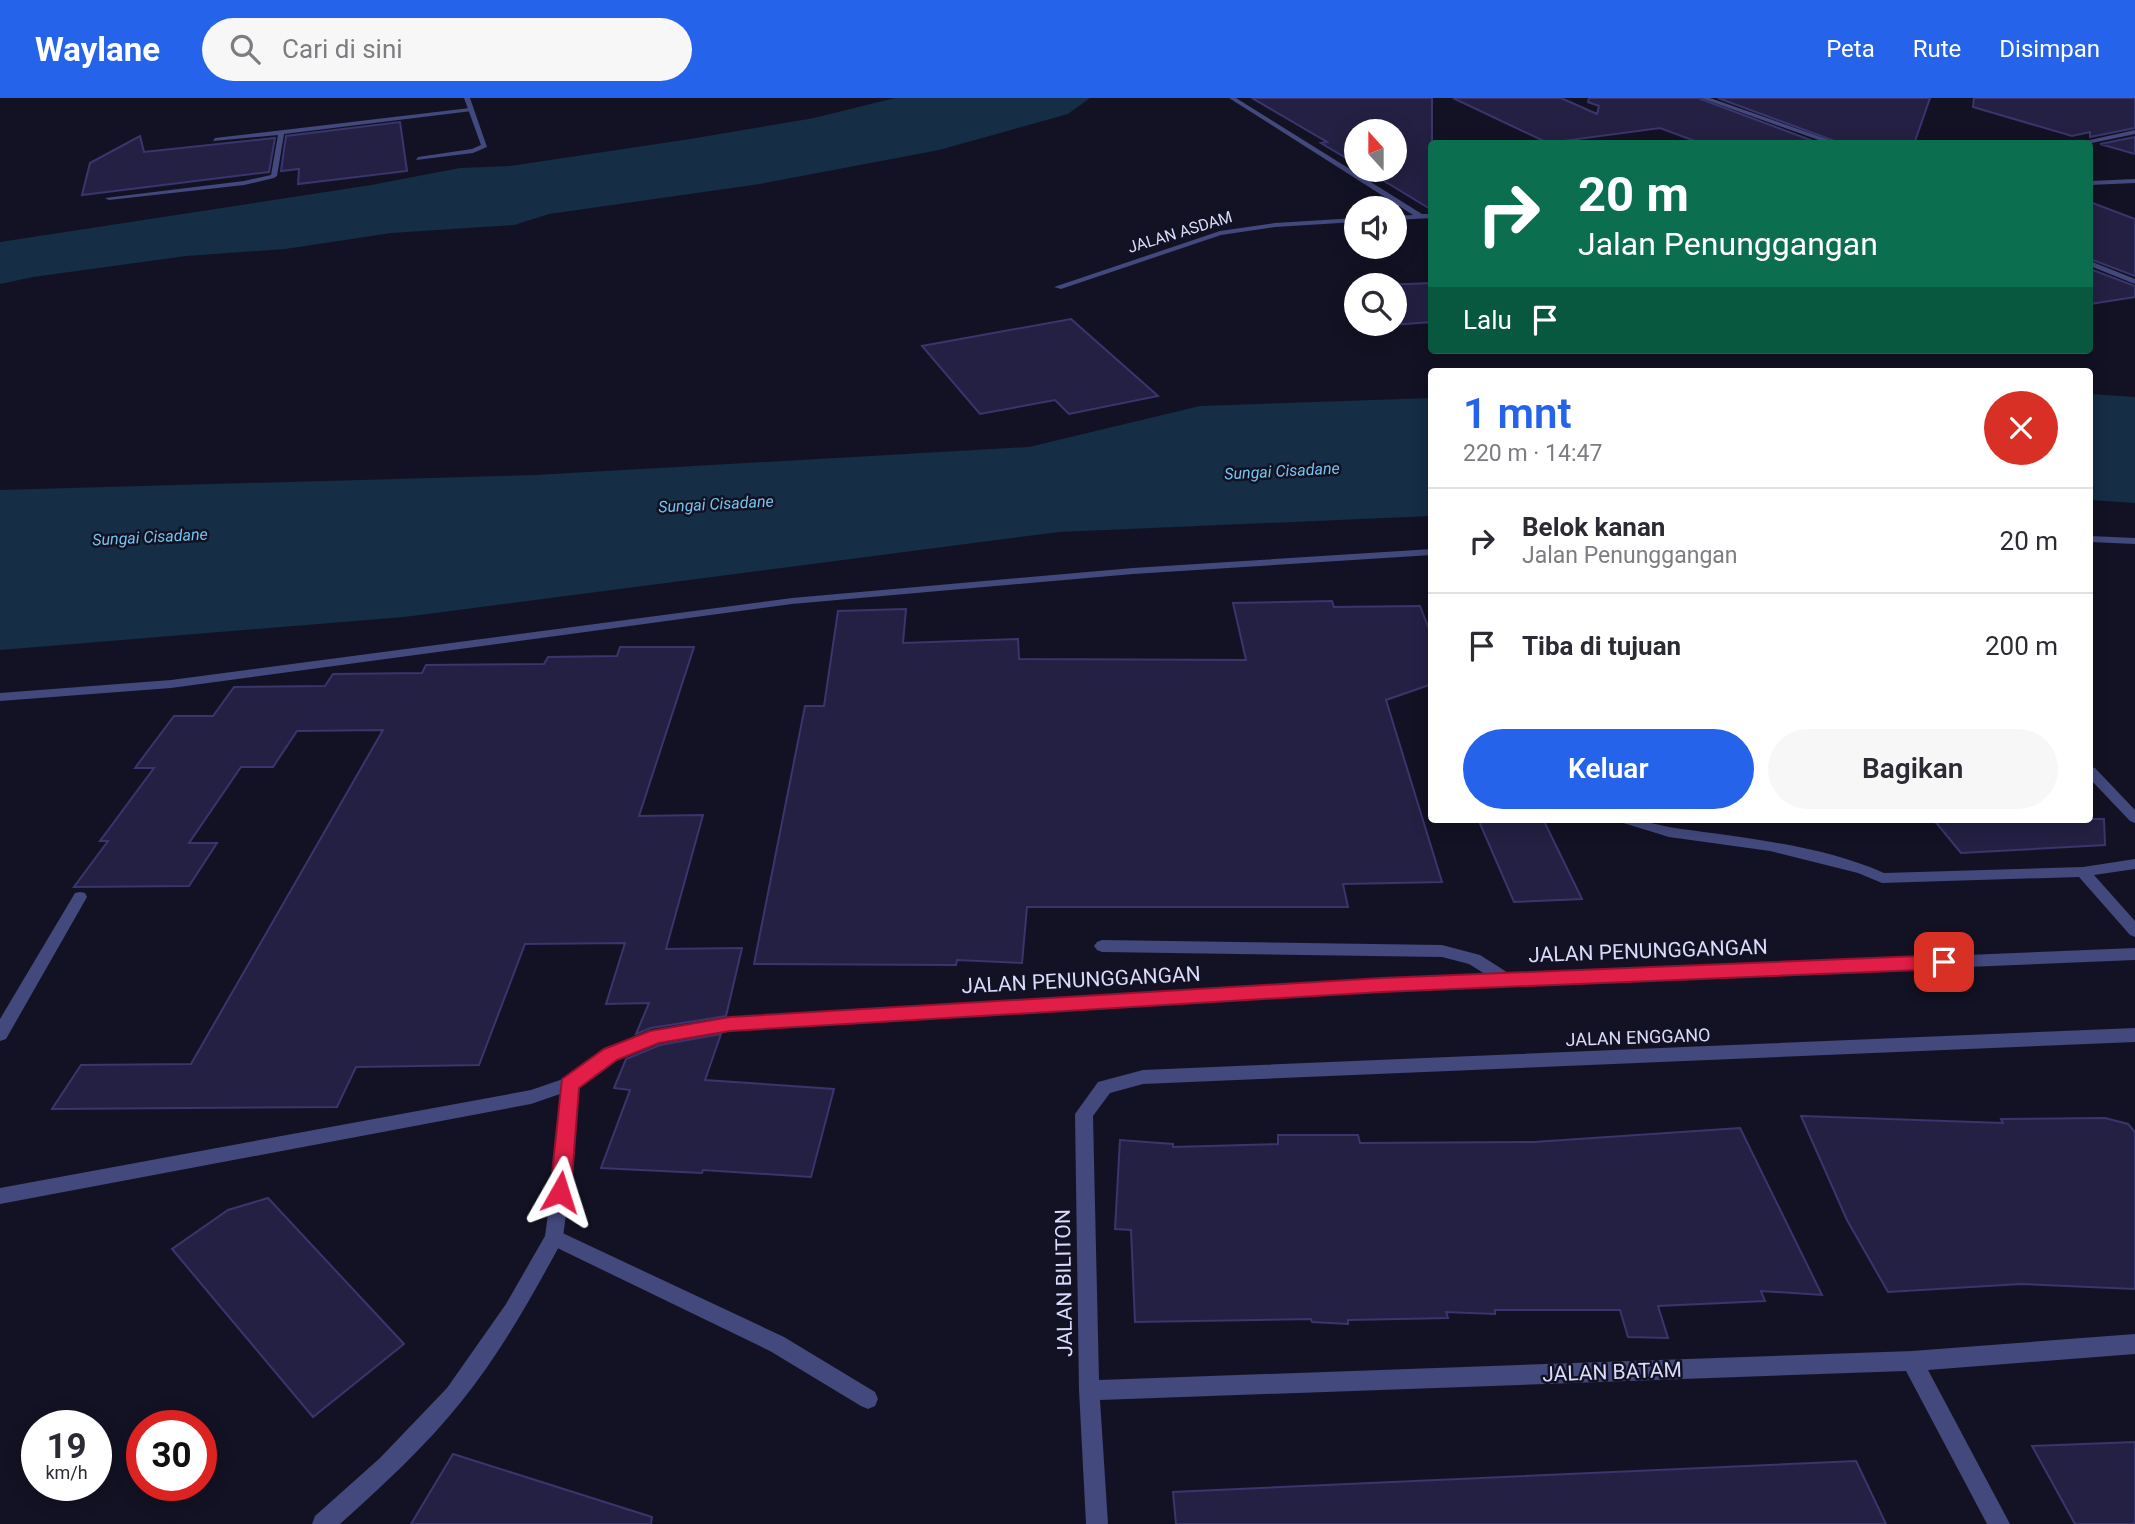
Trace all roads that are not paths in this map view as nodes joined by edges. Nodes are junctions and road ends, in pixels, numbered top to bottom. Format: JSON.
{"nodes":[{"id":1,"x":467,"y":98,"type":"edge"},
{"id":2,"x":1232,"y":98,"type":"edge"},
{"id":3,"x":1704,"y":98,"type":"edge"},
{"id":4,"x":470,"y":110,"type":"junction"},
{"id":5,"x":2135,"y":132,"type":"edge"},
{"id":6,"x":281,"y":133,"type":"junction"},
{"id":7,"x":215,"y":140,"type":"dead end"},
{"id":8,"x":1826,"y":140,"type":"edge"},
{"id":9,"x":2093,"y":140,"type":"edge"},
{"id":10,"x":418,"y":159,"type":"dead end"},
{"id":11,"x":2135,"y":181,"type":"edge"},
{"id":12,"x":2093,"y":183,"type":"edge"},
{"id":13,"x":109,"y":198,"type":"dead end"},
{"id":14,"x":1428,"y":216,"type":"edge"},
{"id":15,"x":1421,"y":217,"type":"junction"},
{"id":16,"x":1407,"y":218,"type":"edge"},
{"id":17,"x":1344,"y":221,"type":"edge"},
{"id":18,"x":2093,"y":264,"type":"edge"},
{"id":19,"x":2135,"y":282,"type":"edge"},
{"id":20,"x":1058,"y":286,"type":"dead end"},
{"id":21,"x":2093,"y":538,"type":"edge"},
{"id":22,"x":2135,"y":541,"type":"edge"},
{"id":23,"x":1428,"y":552,"type":"edge"},
{"id":24,"x":0,"y":697,"type":"edge"},
{"id":25,"x":2093,"y":774,"type":"edge"},
{"id":26,"x":2135,"y":818,"type":"edge"},
{"id":27,"x":1639,"y":823,"type":"edge"},
{"id":28,"x":2135,"y":864,"type":"edge"},
{"id":29,"x":2083,"y":872,"type":"junction"},
{"id":30,"x":80,"y":897,"type":"dead end"},
{"id":31,"x":2135,"y":931,"type":"edge"},
{"id":32,"x":1102,"y":946,"type":"dead end"},
{"id":33,"x":2135,"y":954,"type":"edge"},
{"id":34,"x":1507,"y":980,"type":"junction"},
{"id":35,"x":0,"y":1034,"type":"edge"},
{"id":36,"x":2135,"y":1035,"type":"edge"},
{"id":37,"x":1143,"y":1077,"type":"joint"},
{"id":38,"x":569,"y":1084,"type":"junction"},
{"id":39,"x":0,"y":1196,"type":"edge"},
{"id":40,"x":554,"y":1237,"type":"junction"},
{"id":41,"x":2135,"y":1345,"type":"edge"},
{"id":42,"x":1912,"y":1361,"type":"junction"},
{"id":43,"x":1089,"y":1390,"type":"junction"},
{"id":44,"x":868,"y":1399,"type":"dead end"},
{"id":45,"x":323,"y":1524,"type":"edge"},
{"id":46,"x":1097,"y":1524,"type":"edge"},
{"id":47,"x":1998,"y":1524,"type":"edge"}],
"edges":[{"from":1,"to":4,"type":"street"},
{"from":2,"to":15,"type":"street"},
{"from":3,"to":8,"type":"street"},
{"from":4,"to":6,"type":"street"},
{"from":4,"to":10,"type":"street"},
{"from":5,"to":9,"type":"street"},
{"from":6,"to":7,"type":"street"},
{"from":6,"to":13,"type":"street"},
{"from":11,"to":12,"type":"street"},
{"from":14,"to":15,"type":"street"},
{"from":15,"to":16,"type":"street"},
{"from":17,"to":20,"type":"street","name":"JALAN ASDAM"},
{"from":18,"to":19,"type":"street"},
{"from":21,"to":22,"type":"street"},
{"from":23,"to":24,"type":"street"},
{"from":25,"to":26,"type":"street"},
{"from":27,"to":29,"type":"street"},
{"from":28,"to":29,"type":"street"},
{"from":29,"to":31,"type":"street"},
{"from":30,"to":35,"type":"street"},
{"from":32,"to":34,"type":"street"},
{"from":33,"to":34,"type":"street","name":"JALAN PENUNGGANGAN"},
{"from":34,"to":38,"type":"street","name":"JALAN PENUNGGANGAN"},
{"from":36,"to":37,"type":"street","name":"JALAN ENGGANO"},
{"from":37,"to":43,"type":"street","name":"JALAN BILITON"},
{"from":38,"to":39,"type":"street","name":"JALAN PENUNGGANGAN"},
{"from":38,"to":40,"type":"street"},
{"from":40,"to":44,"type":"street"},
{"from":40,"to":45,"type":"street"},
{"from":41,"to":42,"type":"street","name":"JALAN BATAM"},
{"from":42,"to":43,"type":"street","name":"JALAN BATAM"},
{"from":42,"to":47,"type":"street"},
{"from":43,"to":46,"type":"street","name":"JALAN BILITON"}]}
